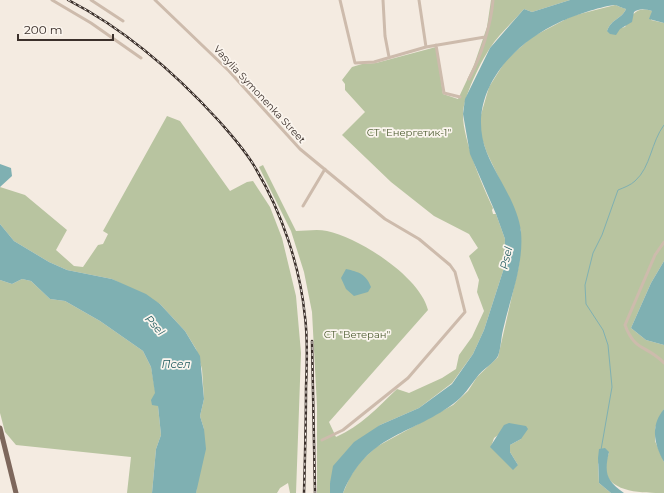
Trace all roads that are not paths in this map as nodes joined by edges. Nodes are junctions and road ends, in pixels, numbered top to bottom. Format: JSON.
{"nodes":[{"id":1,"x":52,"y":0,"type":"edge"},
{"id":2,"x":92,"y":0,"type":"edge"},
{"id":3,"x":156,"y":0,"type":"edge"},
{"id":4,"x":340,"y":0,"type":"edge"},
{"id":5,"x":384,"y":0,"type":"edge"},
{"id":6,"x":420,"y":0,"type":"edge"},
{"id":7,"x":492,"y":0,"type":"edge"},
{"id":8,"x":123,"y":22,"type":"dead end"},
{"id":9,"x":485,"y":37,"type":"junction"},
{"id":10,"x":436,"y":45,"type":"junction"},
{"id":11,"x":426,"y":47,"type":"junction"},
{"id":12,"x":141,"y":58,"type":"dead end"},
{"id":13,"x":389,"y":58,"type":"junction"},
{"id":14,"x":469,"y":80,"type":"dead end"},
{"id":15,"x":460,"y":97,"type":"dead end"},
{"id":16,"x":325,"y":169,"type":"junction"},
{"id":17,"x":303,"y":206,"type":"dead end"},
{"id":18,"x":664,"y":242,"type":"edge"},
{"id":19,"x":664,"y":363,"type":"edge"},
{"id":20,"x":0,"y":428,"type":"edge"},
{"id":21,"x":322,"y":440,"type":"dead end"},
{"id":22,"x":16,"y":493,"type":"edge"}],
"edges":[{"from":1,"to":12,"type":"street"},
{"from":2,"to":8,"type":"street"},
{"from":3,"to":16,"type":"street","name":"Vasylia Symonenka Street"},
{"from":4,"to":13,"type":"street"},
{"from":5,"to":13,"type":"street"},
{"from":6,"to":11,"type":"street"},
{"from":7,"to":9,"type":"street"},
{"from":9,"to":10,"type":"street"},
{"from":9,"to":14,"type":"street"},
{"from":10,"to":11,"type":"street"},
{"from":10,"to":15,"type":"street"},
{"from":11,"to":13,"type":"street"},
{"from":16,"to":17,"type":"street"},
{"from":16,"to":21,"type":"street","name":"Vasylia Symonenka Street"},
{"from":18,"to":19,"type":"street"},
{"from":20,"to":22,"type":"main road"}]}
